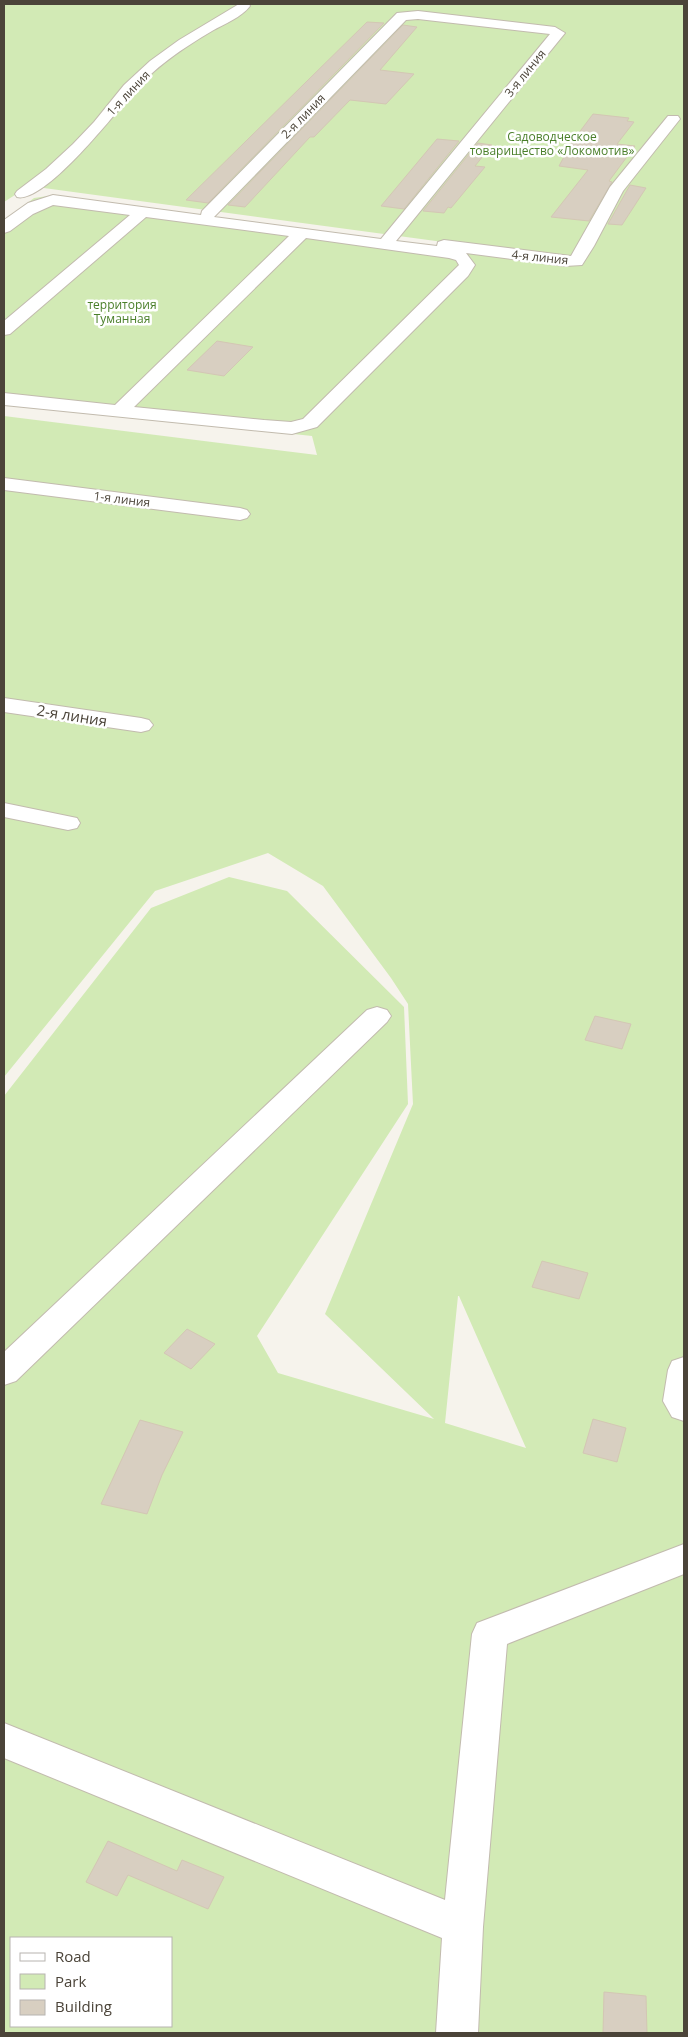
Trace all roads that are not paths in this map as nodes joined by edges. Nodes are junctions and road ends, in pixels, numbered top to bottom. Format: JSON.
{"nodes":[{"id":1,"x":244,"y":6,"type":"dead end"},
{"id":2,"x":399,"y":18,"type":"joint"},
{"id":3,"x":674,"y":119,"type":"dead end"},
{"id":4,"x":24,"y":194,"type":"junction"},
{"id":5,"x":143,"y":212,"type":"junction"},
{"id":6,"x":4,"y":213,"type":"edge"},
{"id":7,"x":208,"y":214,"type":"junction"},
{"id":8,"x":4,"y":228,"type":"edge"},
{"id":9,"x":302,"y":233,"type":"junction"},
{"id":10,"x":388,"y":241,"type":"junction"},
{"id":11,"x":4,"y":330,"type":"edge"},
{"id":12,"x":4,"y":399,"type":"edge"},
{"id":13,"x":119,"y":412,"type":"junction"},
{"id":14,"x":4,"y":484,"type":"edge"},
{"id":15,"x":240,"y":514,"type":"dead end"},
{"id":16,"x":4,"y":705,"type":"edge"},
{"id":17,"x":141,"y":725,"type":"dead end"},
{"id":18,"x":4,"y":810,"type":"edge"},
{"id":19,"x":68,"y":823,"type":"dead end"},
{"id":20,"x":377,"y":1016,"type":"dead end"},
{"id":21,"x":684,"y":1370,"type":"edge"},
{"id":22,"x":4,"y":1372,"type":"edge"},
{"id":23,"x":684,"y":1408,"type":"edge"},
{"id":24,"x":684,"y":1559,"type":"edge"},
{"id":25,"x":4,"y":1740,"type":"edge"},
{"id":26,"x":463,"y":1927,"type":"junction"},
{"id":27,"x":457,"y":2033,"type":"edge"}],
"edges":[{"from":1,"to":4,"type":"street","name":"1-я линия"},
{"from":2,"to":7,"type":"street","name":"2-я линия"},
{"from":2,"to":10,"type":"street","name":"3-я линия"},
{"from":3,"to":10,"type":"street","name":"4-я линия"},
{"from":4,"to":6,"type":"street","name":"1-я линия"},
{"from":4,"to":7,"type":"street"},
{"from":5,"to":8,"type":"street"},
{"from":5,"to":9,"type":"street"},
{"from":5,"to":11,"type":"street"},
{"from":7,"to":10,"type":"street"},
{"from":9,"to":10,"type":"street"},
{"from":9,"to":13,"type":"street"},
{"from":10,"to":13,"type":"street"},
{"from":12,"to":13,"type":"street"},
{"from":14,"to":15,"type":"street","name":"1-я линия"},
{"from":16,"to":17,"type":"street","name":"2-я линия"},
{"from":18,"to":19,"type":"street"},
{"from":20,"to":22,"type":"street"},
{"from":21,"to":23,"type":"street"},
{"from":24,"to":26,"type":"street"},
{"from":25,"to":26,"type":"street"},
{"from":26,"to":27,"type":"street"}]}
